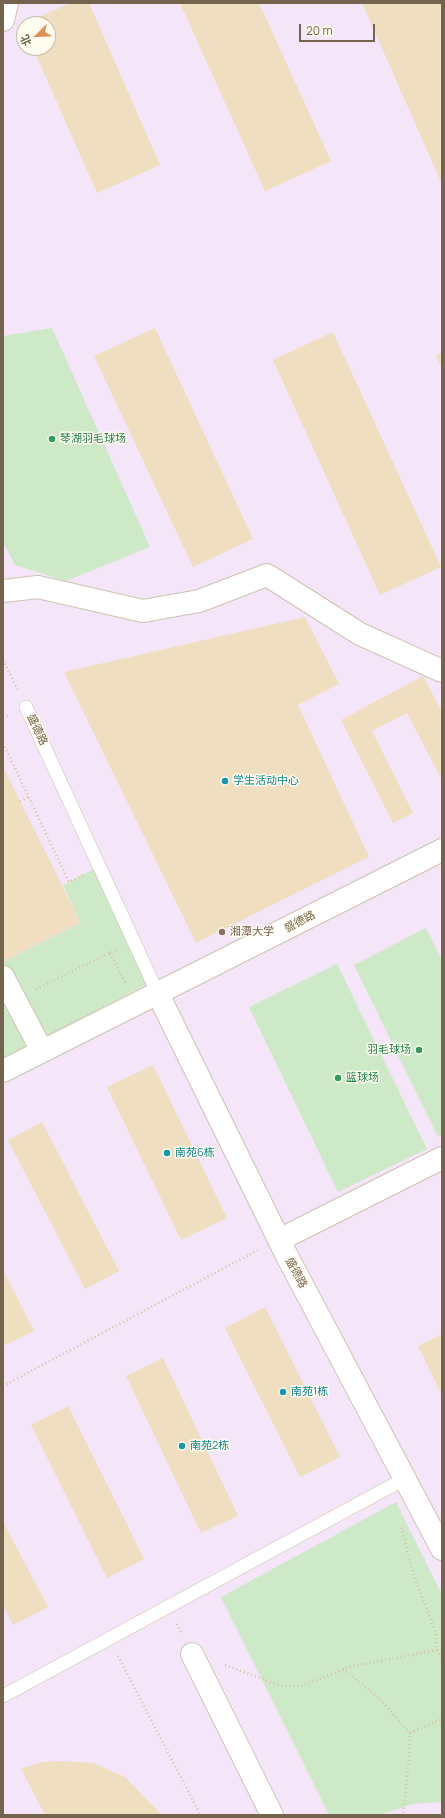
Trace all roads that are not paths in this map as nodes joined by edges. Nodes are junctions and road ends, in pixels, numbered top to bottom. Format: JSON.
{"nodes":[{"id":1,"x":7,"y":3,"type":"edge"},
{"id":2,"x":3,"y":20,"type":"edge"},
{"id":3,"x":3,"y":591,"type":"edge"},
{"id":4,"x":442,"y":671,"type":"edge"},
{"id":5,"x":26,"y":707,"type":"road end"},
{"id":6,"x":442,"y":850,"type":"edge"},
{"id":7,"x":3,"y":977,"type":"edge"},
{"id":8,"x":158,"y":994,"type":"junction"},
{"id":9,"x":42,"y":1051,"type":"junction"},
{"id":10,"x":3,"y":1071,"type":"edge"},
{"id":11,"x":442,"y":1158,"type":"edge"},
{"id":12,"x":279,"y":1240,"type":"junction"},
{"id":13,"x":406,"y":1478,"type":"junction"},
{"id":14,"x":442,"y":1549,"type":"edge"},
{"id":15,"x":192,"y":1654,"type":"road end"},
{"id":16,"x":3,"y":1696,"type":"edge"},
{"id":17,"x":272,"y":1815,"type":"edge"}],
"edges":[{"from":1,"to":2,"type":"street"},
{"from":3,"to":4,"type":"street"},
{"from":5,"to":8,"type":"lane","name":"盛德路"},
{"from":6,"to":8,"type":"street","name":"盛德路"},
{"from":7,"to":9,"type":"street"},
{"from":8,"to":9,"type":"street","name":"盛德路"},
{"from":8,"to":12,"type":"street","name":"盛德路"},
{"from":9,"to":10,"type":"street","name":"盛德路"},
{"from":11,"to":12,"type":"street"},
{"from":12,"to":13,"type":"street","name":"盛德路"},
{"from":13,"to":14,"type":"street","name":"盛德路"},
{"from":13,"to":16,"type":"lane"},
{"from":15,"to":17,"type":"street"}]}
